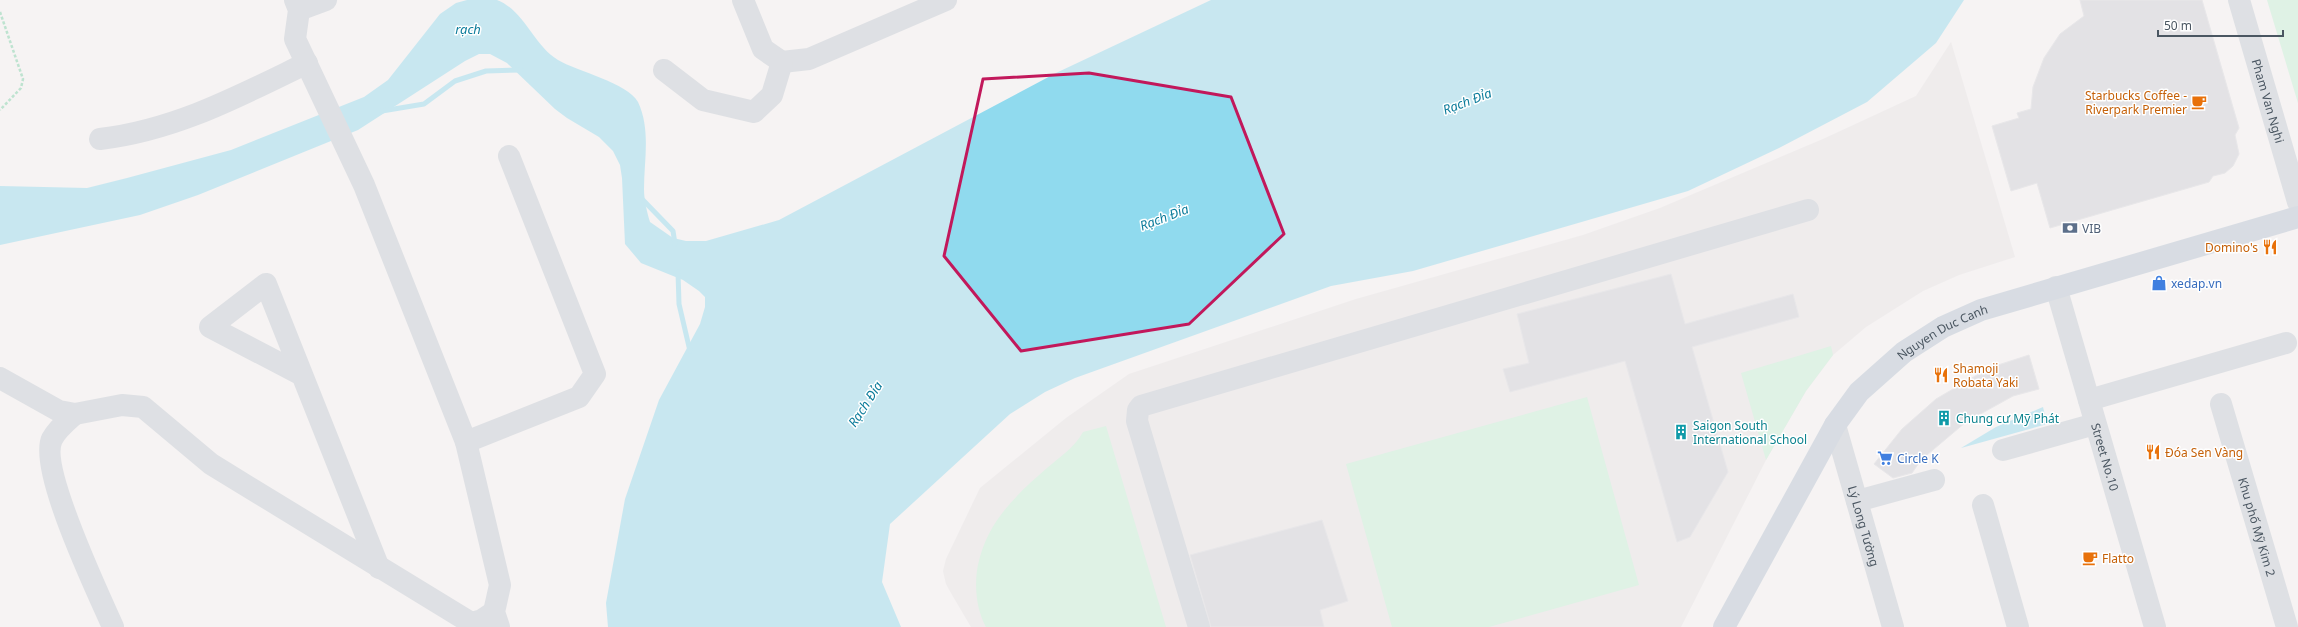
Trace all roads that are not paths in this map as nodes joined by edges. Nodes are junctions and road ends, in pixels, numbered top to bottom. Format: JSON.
{"nodes":[{"id":1,"x":326,"y":0,"type":"edge"},
{"id":2,"x":743,"y":0,"type":"edge"},
{"id":3,"x":946,"y":0,"type":"edge"},
{"id":4,"x":2240,"y":0,"type":"edge"},
{"id":5,"x":297,"y":5,"type":"edge"},
{"id":6,"x":782,"y":62,"type":"junction"},
{"id":7,"x":307,"y":63,"type":"junction"},
{"id":8,"x":664,"y":70,"type":"dead end"},
{"id":9,"x":100,"y":140,"type":"dead end"},
{"id":10,"x":509,"y":156,"type":"dead end"},
{"id":11,"x":2298,"y":202,"type":"edge"},
{"id":12,"x":1808,"y":210,"type":"dead end"},
{"id":13,"x":2298,"y":217,"type":"edge"},
{"id":14,"x":2056,"y":288,"type":"junction"},
{"id":15,"x":2286,"y":344,"type":"dead end"},
{"id":16,"x":302,"y":375,"type":"dead end"},
{"id":17,"x":0,"y":378,"type":"edge"},
{"id":18,"x":2089,"y":400,"type":"junction"},
{"id":19,"x":2221,"y":404,"type":"dead end"},
{"id":20,"x":75,"y":414,"type":"junction"},
{"id":21,"x":2096,"y":424,"type":"junction"},
{"id":22,"x":1835,"y":425,"type":"junction"},
{"id":23,"x":466,"y":442,"type":"junction"},
{"id":24,"x":2003,"y":450,"type":"dead end"},
{"id":25,"x":1934,"y":480,"type":"dead end"},
{"id":26,"x":1857,"y":502,"type":"junction"},
{"id":27,"x":1983,"y":505,"type":"dead end"},
{"id":28,"x":379,"y":568,"type":"junction"},
{"id":29,"x":496,"y":620,"type":"edge"},
{"id":30,"x":113,"y":627,"type":"edge"},
{"id":31,"x":1199,"y":627,"type":"edge"},
{"id":32,"x":1724,"y":627,"type":"edge"},
{"id":33,"x":1893,"y":627,"type":"edge"},
{"id":34,"x":2018,"y":627,"type":"edge"},
{"id":35,"x":2155,"y":627,"type":"edge"},
{"id":36,"x":2287,"y":627,"type":"edge"}],
"edges":[{"from":1,"to":5,"type":"street"},
{"from":2,"to":6,"type":"street"},
{"from":3,"to":6,"type":"street"},
{"from":4,"to":11,"type":"street","name":"Pham Van Nghi"},
{"from":5,"to":7,"type":"street"},
{"from":6,"to":8,"type":"street"},
{"from":7,"to":9,"type":"street"},
{"from":7,"to":23,"type":"street"},
{"from":10,"to":23,"type":"street"},
{"from":12,"to":31,"type":"street"},
{"from":13,"to":14,"type":"main road","name":"Nguyen Duc Canh"},
{"from":14,"to":18,"type":"street","name":"Street No.10"},
{"from":14,"to":22,"type":"main road","name":"Nguyen Duc Canh"},
{"from":15,"to":18,"type":"street"},
{"from":16,"to":28,"type":"street"},
{"from":17,"to":20,"type":"street"},
{"from":18,"to":21,"type":"street","name":"Street No.10"},
{"from":19,"to":36,"type":"street","name":"Khu phố Mỹ Kim 2"},
{"from":20,"to":28,"type":"street"},
{"from":20,"to":30,"type":"street"},
{"from":21,"to":24,"type":"street"},
{"from":21,"to":35,"type":"street","name":"Street No.10"},
{"from":22,"to":26,"type":"street","name":"Lý Long Tường"},
{"from":22,"to":32,"type":"main road","name":"Nguyen Duc Canh"},
{"from":23,"to":29,"type":"street"},
{"from":25,"to":26,"type":"street"},
{"from":26,"to":33,"type":"street","name":"Lý Long Tường"},
{"from":27,"to":34,"type":"street"},
{"from":28,"to":29,"type":"street"}]}
